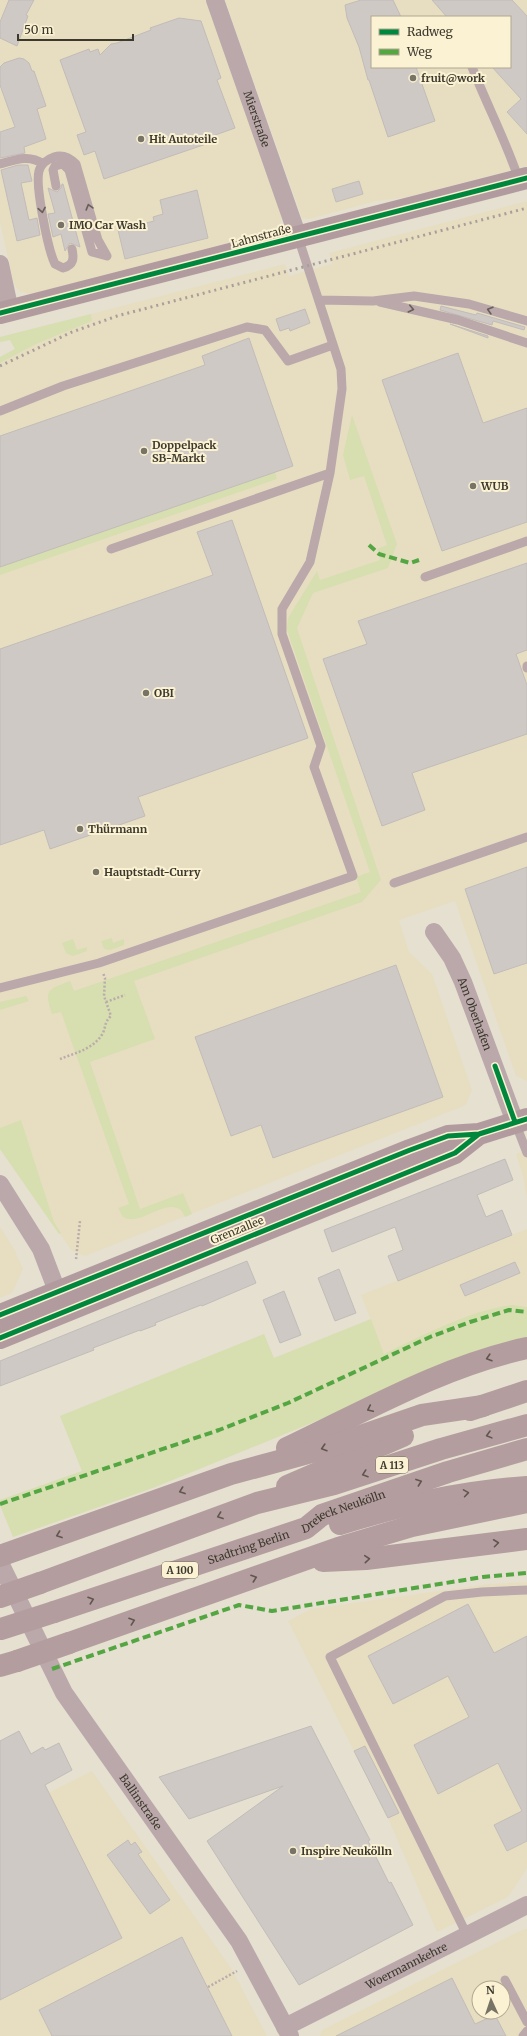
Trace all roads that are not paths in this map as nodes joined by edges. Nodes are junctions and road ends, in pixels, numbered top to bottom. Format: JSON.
{"nodes":[{"id":1,"x":215,"y":0,"type":"edge"},
{"id":2,"x":472,"y":68,"type":"edge"},
{"id":3,"x":0,"y":164,"type":"edge"},
{"id":4,"x":43,"y":164,"type":"junction"},
{"id":5,"x":523,"y":179,"type":"edge"},
{"id":6,"x":56,"y":186,"type":"dead end"},
{"id":7,"x":298,"y":237,"type":"junction"},
{"id":8,"x":72,"y":249,"type":"dead end"},
{"id":9,"x":0,"y":264,"type":"edge"},
{"id":10,"x":319,"y":300,"type":"junction"},
{"id":11,"x":373,"y":301,"type":"junction"},
{"id":12,"x":5,"y":312,"type":"edge"},
{"id":13,"x":527,"y":321,"type":"edge"},
{"id":14,"x":527,"y":342,"type":"edge"},
{"id":15,"x":333,"y":345,"type":"junction"},
{"id":16,"x":0,"y":411,"type":"edge"},
{"id":17,"x":330,"y":473,"type":"junction"},
{"id":18,"x":527,"y":541,"type":"edge"},
{"id":19,"x":111,"y":549,"type":"dead end"},
{"id":20,"x":425,"y":577,"type":"dead end"},
{"id":21,"x":527,"y":837,"type":"edge"},
{"id":22,"x":394,"y":883,"type":"dead end"},
{"id":23,"x":434,"y":932,"type":"dead end"},
{"id":24,"x":0,"y":988,"type":"edge"},
{"id":25,"x":521,"y":1120,"type":"edge"},
{"id":26,"x":479,"y":1134,"type":"junction"},
{"id":27,"x":527,"y":1152,"type":"edge"},
{"id":28,"x":0,"y":1184,"type":"edge"},
{"id":29,"x":58,"y":1292,"type":"junction"},
{"id":30,"x":66,"y":1312,"type":"junction"},
{"id":31,"x":0,"y":1315,"type":"edge"},
{"id":32,"x":0,"y":1338,"type":"edge"},
{"id":33,"x":527,"y":1348,"type":"edge"},
{"id":34,"x":527,"y":1391,"type":"edge"},
{"id":35,"x":483,"y":1406,"type":"junction"},
{"id":36,"x":527,"y":1425,"type":"edge"},
{"id":37,"x":527,"y":1449,"type":"edge"},
{"id":38,"x":232,"y":1474,"type":"junction"},
{"id":39,"x":527,"y":1487,"type":"edge"},
{"id":40,"x":527,"y":1502,"type":"edge"},
{"id":41,"x":257,"y":1503,"type":"junction"},
{"id":42,"x":306,"y":1528,"type":"junction"},
{"id":43,"x":527,"y":1539,"type":"edge"},
{"id":44,"x":0,"y":1556,"type":"edge"},
{"id":45,"x":0,"y":1563,"type":"edge"},
{"id":46,"x":300,"y":1563,"type":"junction"},
{"id":47,"x":527,"y":1590,"type":"edge"},
{"id":48,"x":0,"y":1597,"type":"edge"},
{"id":49,"x":1,"y":1630,"type":"edge"},
{"id":50,"x":9,"y":1663,"type":"edge"},
{"id":51,"x":527,"y":1905,"type":"edge"},
{"id":52,"x":467,"y":1935,"type":"junction"},
{"id":53,"x":511,"y":1991,"type":"edge"},
{"id":54,"x":527,"y":2022,"type":"edge"},
{"id":55,"x":288,"y":2031,"type":"edge"},
{"id":56,"x":527,"y":2031,"type":"edge"},
{"id":57,"x":523,"y":2036,"type":"edge"}],
"edges":[{"from":1,"to":7,"type":"street","name":"Mierstraße"},
{"from":2,"to":5,"type":"lane"},
{"from":3,"to":4,"type":"lane"},
{"from":6,"to":4,"type":"lane","one_way":true},
{"from":4,"to":8,"type":"lane","one_way":true},
{"from":5,"to":7,"type":"main road","name":"Lahnstraße"},
{"from":7,"to":10,"type":"lane"},
{"from":7,"to":12,"type":"main road","name":"Lahnstraße"},
{"from":9,"to":12,"type":"street"},
{"from":10,"to":11,"type":"lane"},
{"from":10,"to":15,"type":"lane"},
{"from":13,"to":11,"type":"lane","one_way":true},
{"from":11,"to":14,"type":"lane","one_way":true},
{"from":15,"to":16,"type":"lane"},
{"from":15,"to":17,"type":"lane"},
{"from":17,"to":19,"type":"lane"},
{"from":17,"to":24,"type":"lane"},
{"from":18,"to":20,"type":"lane"},
{"from":21,"to":22,"type":"lane"},
{"from":23,"to":25,"type":"street","name":"Am Oberhafen"},
{"from":25,"to":26,"type":"main road","name":"Grenzallee"},
{"from":25,"to":27,"type":"lane"},
{"from":26,"to":29,"type":"main road","name":"Grenzallee"},
{"from":26,"to":30,"type":"main road","name":"Grenzallee"},
{"from":28,"to":29,"type":"street"},
{"from":29,"to":30,"type":"street"},
{"from":29,"to":31,"type":"main road","name":"Grenzallee"},
{"from":30,"to":32,"type":"main road","name":"Grenzallee"},
{"from":33,"to":38,"type":"highway","one_way":true},
{"from":34,"to":35,"type":"highway"},
{"from":35,"to":38,"type":"highway","one_way":true},
{"from":35,"to":41,"type":"highway"},
{"from":36,"to":41,"type":"highway","number":"A 113","one_way":true},
{"from":42,"to":37,"type":"highway","name":"Dreieck Neukölln","number":"A 113","one_way":true},
{"from":38,"to":44,"type":"highway","one_way":true},
{"from":42,"to":39,"type":"highway","name":"Dreieck Neukölln","number":"A 100","one_way":true},
{"from":40,"to":46,"type":"highway"},
{"from":41,"to":48,"type":"highway","one_way":true,"bridge":true},
{"from":49,"to":42,"type":"highway","name":"Stadtring Berlin","number":"A 100","one_way":true,"bridge":true},
{"from":46,"to":43,"type":"highway","one_way":true},
{"from":45,"to":55,"type":"street","name":"Ballinstraße"},
{"from":50,"to":46,"type":"highway","one_way":true,"bridge":true},
{"from":47,"to":52,"type":"lane"},
{"from":51,"to":52,"type":"street","name":"Woermannkehre"},
{"from":52,"to":55,"type":"street","name":"Woermannkehre"},
{"from":53,"to":54,"type":"lane"},
{"from":56,"to":57,"type":"lane"}]}
